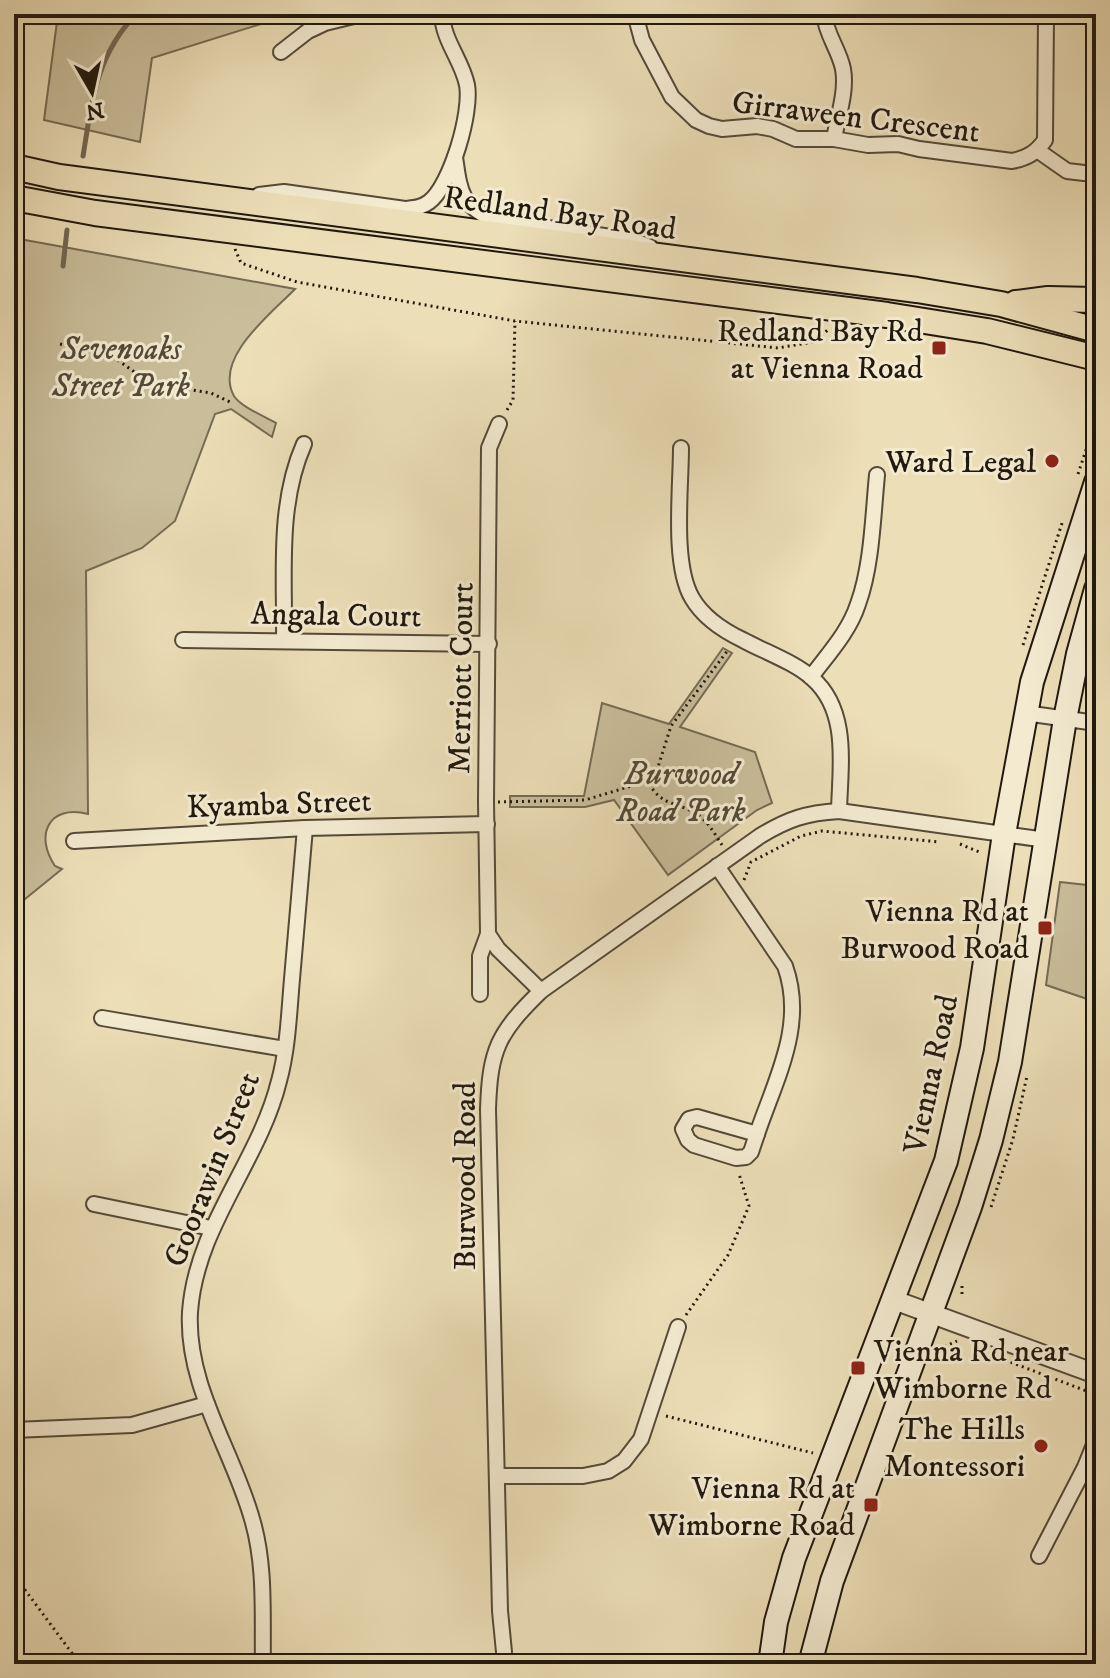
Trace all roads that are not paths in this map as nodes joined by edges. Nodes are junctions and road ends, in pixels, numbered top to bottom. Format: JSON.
{"nodes":[{"id":1,"x":362,"y":14,"type":"edge"},
{"id":2,"x":442,"y":14,"type":"edge"},
{"id":3,"x":635,"y":14,"type":"edge"},
{"id":4,"x":824,"y":14,"type":"edge"},
{"id":5,"x":1046,"y":14,"type":"edge"},
{"id":6,"x":281,"y":52,"type":"dead end"},
{"id":7,"x":834,"y":139,"type":"junction"},
{"id":8,"x":1037,"y":150,"type":"junction"},
{"id":9,"x":455,"y":157,"type":"junction"},
{"id":10,"x":14,"y":167,"type":"edge"},
{"id":11,"x":1084,"y":173,"type":"dead end"},
{"id":12,"x":14,"y":198,"type":"edge"},
{"id":13,"x":225,"y":200,"type":"junction"},
{"id":14,"x":692,"y":262,"type":"junction"},
{"id":15,"x":1096,"y":300,"type":"edge"},
{"id":16,"x":1001,"y":304,"type":"junction"},
{"id":17,"x":1096,"y":330,"type":"edge"},
{"id":18,"x":1088,"y":356,"type":"edge"},
{"id":19,"x":1096,"y":380,"type":"edge"},
{"id":20,"x":499,"y":424,"type":"road end"},
{"id":21,"x":304,"y":444,"type":"dead end"},
{"id":22,"x":681,"y":448,"type":"dead end"},
{"id":23,"x":877,"y":475,"type":"dead end"},
{"id":24,"x":1096,"y":482,"type":"edge"},
{"id":25,"x":1096,"y":589,"type":"edge"},
{"id":26,"x":183,"y":640,"type":"dead end"},
{"id":27,"x":284,"y":641,"type":"junction"},
{"id":28,"x":489,"y":644,"type":"junction"},
{"id":29,"x":811,"y":677,"type":"junction"},
{"id":30,"x":1025,"y":713,"type":"junction"},
{"id":31,"x":1065,"y":719,"type":"junction"},
{"id":32,"x":1096,"y":723,"type":"edge"},
{"id":33,"x":839,"y":811,"type":"junction"},
{"id":34,"x":487,"y":824,"type":"junction"},
{"id":35,"x":305,"y":828,"type":"junction"},
{"id":36,"x":1004,"y":834,"type":"junction"},
{"id":37,"x":1046,"y":840,"type":"junction"},
{"id":38,"x":74,"y":841,"type":"dead end"},
{"id":39,"x":717,"y":866,"type":"junction"},
{"id":40,"x":488,"y":934,"type":"junction"},
{"id":41,"x":541,"y":991,"type":"junction"},
{"id":42,"x":480,"y":994,"type":"dead end"},
{"id":43,"x":102,"y":1018,"type":"dead end"},
{"id":44,"x":285,"y":1049,"type":"junction"},
{"id":45,"x":757,"y":1134,"type":"junction"},
{"id":46,"x":94,"y":1204,"type":"dead end"},
{"id":47,"x":211,"y":1228,"type":"junction"},
{"id":48,"x":894,"y":1300,"type":"junction"},
{"id":49,"x":931,"y":1312,"type":"junction"},
{"id":50,"x":678,"y":1327,"type":"road end"},
{"id":51,"x":1096,"y":1374,"type":"edge"},
{"id":52,"x":207,"y":1404,"type":"junction"},
{"id":53,"x":14,"y":1430,"type":"edge"},
{"id":54,"x":1089,"y":1439,"type":"edge"},
{"id":55,"x":497,"y":1476,"type":"junction"},
{"id":56,"x":14,"y":1511,"type":"edge"},
{"id":57,"x":1039,"y":1556,"type":"dead end"},
{"id":58,"x":504,"y":1652,"type":"dead end"},
{"id":59,"x":257,"y":1661,"type":"edge"},
{"id":60,"x":770,"y":1664,"type":"edge"},
{"id":61,"x":810,"y":1664,"type":"edge"}],
"edges":[{"from":1,"to":6,"type":"street"},
{"from":2,"to":9,"type":"street"},
{"from":3,"to":7,"type":"street","name":"Girraween Crescent"},
{"from":4,"to":7,"type":"street"},
{"from":5,"to":8,"type":"street"},
{"from":7,"to":8,"type":"street","name":"Girraween Crescent"},
{"from":8,"to":11,"type":"street"},
{"from":9,"to":13,"type":"street"},
{"from":9,"to":14,"type":"street"},
{"from":10,"to":13,"type":"main road","name":"Redland Bay Road"},
{"from":12,"to":18,"type":"main road","name":"Redland Bay Road"},
{"from":13,"to":14,"type":"main road","name":"Redland Bay Road"},
{"from":14,"to":16,"type":"main road","name":"Redland Bay Road"},
{"from":15,"to":16,"type":"main road"},
{"from":16,"to":17,"type":"main road","name":"Redland Bay Road"},
{"from":18,"to":19,"type":"main road"},
{"from":20,"to":28,"type":"street","name":"Merriott Court"},
{"from":21,"to":27,"type":"street"},
{"from":22,"to":29,"type":"street"},
{"from":23,"to":29,"type":"street"},
{"from":24,"to":30,"type":"main road","name":"Vienna Road"},
{"from":25,"to":31,"type":"main road"},
{"from":26,"to":27,"type":"street","name":"Angala Court"},
{"from":27,"to":28,"type":"street","name":"Angala Court"},
{"from":28,"to":34,"type":"street","name":"Merriott Court"},
{"from":29,"to":33,"type":"street"},
{"from":30,"to":31,"type":"street"},
{"from":30,"to":36,"type":"main road","name":"Vienna Road"},
{"from":31,"to":32,"type":"street"},
{"from":31,"to":37,"type":"main road"},
{"from":33,"to":36,"type":"street","name":"Burwood Road"},
{"from":33,"to":39,"type":"street","name":"Burwood Road"},
{"from":34,"to":35,"type":"street","name":"Kyamba Street"},
{"from":34,"to":40,"type":"street","name":"Merriott Court"},
{"from":35,"to":38,"type":"street","name":"Kyamba Street"},
{"from":35,"to":44,"type":"street","name":"Goorawin Street"},
{"from":36,"to":37,"type":"street","name":"Burwood Road"},
{"from":36,"to":48,"type":"main road","name":"Vienna Road"},
{"from":37,"to":49,"type":"main road"},
{"from":39,"to":41,"type":"street","name":"Burwood Road"},
{"from":39,"to":45,"type":"street"},
{"from":40,"to":41,"type":"street"},
{"from":40,"to":42,"type":"street","name":"Merriott Court"},
{"from":41,"to":55,"type":"street","name":"Burwood Road"},
{"from":43,"to":44,"type":"street"},
{"from":44,"to":47,"type":"street","name":"Goorawin Street"},
{"from":45,"to":45,"type":"street"},
{"from":46,"to":47,"type":"street"},
{"from":47,"to":52,"type":"street","name":"Goorawin Street"},
{"from":48,"to":49,"type":"street"},
{"from":48,"to":60,"type":"main road","name":"Vienna Road"},
{"from":49,"to":51,"type":"street"},
{"from":49,"to":61,"type":"main road"},
{"from":50,"to":55,"type":"street"},
{"from":52,"to":53,"type":"street"},
{"from":52,"to":59,"type":"street","name":"Goorawin Street"},
{"from":53,"to":56,"type":"street"},
{"from":54,"to":57,"type":"street"},
{"from":55,"to":58,"type":"street","name":"Burwood Road"}]}
